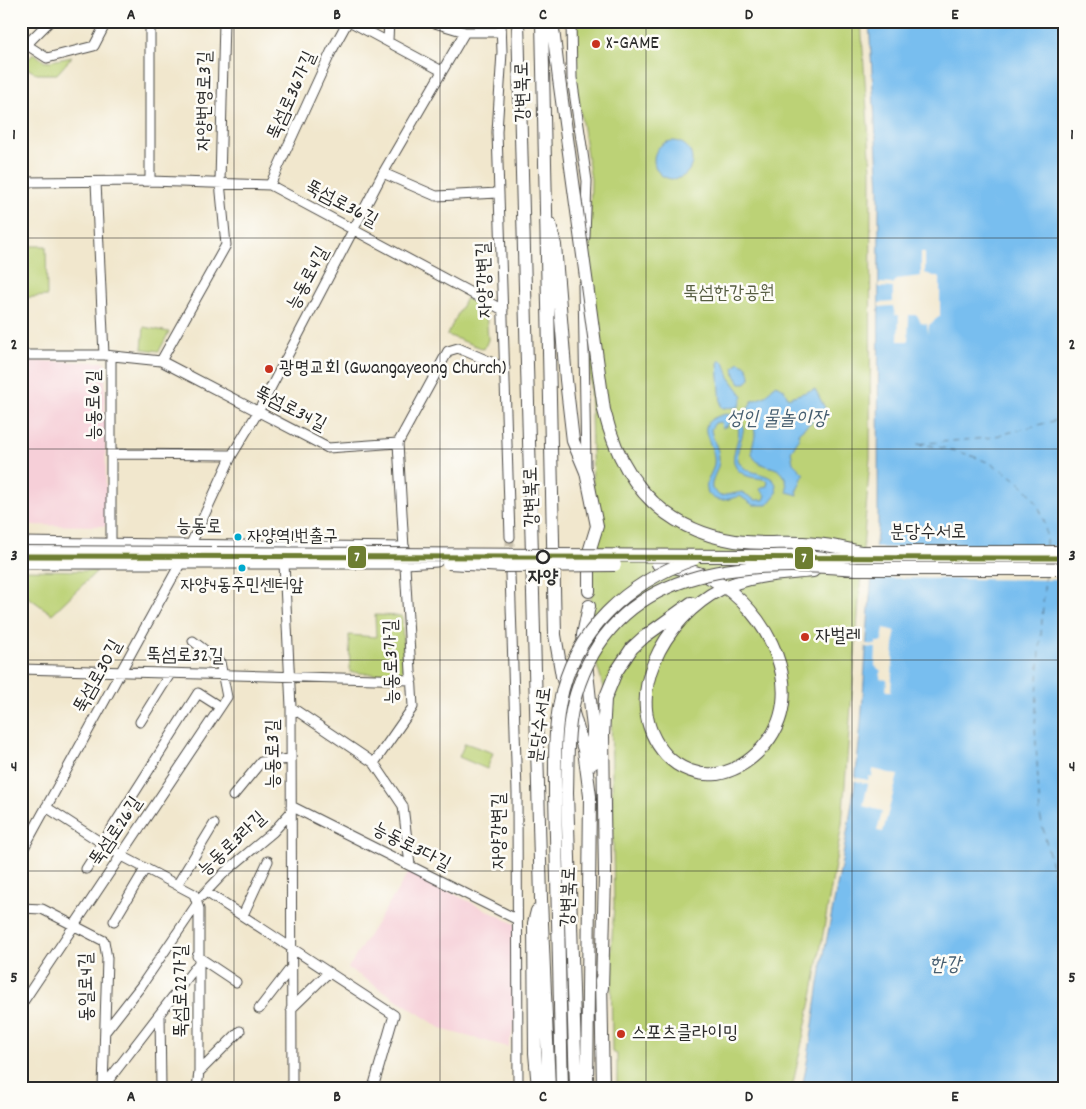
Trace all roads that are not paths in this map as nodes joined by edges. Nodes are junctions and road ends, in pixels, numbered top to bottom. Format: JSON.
{"nodes":[{"id":1,"x":50,"y":21,"type":"edge"},
{"id":2,"x":106,"y":21,"type":"edge"},
{"id":3,"x":150,"y":21,"type":"edge"},
{"id":4,"x":224,"y":21,"type":"edge"},
{"id":5,"x":348,"y":21,"type":"edge"},
{"id":6,"x":389,"y":21,"type":"edge"},
{"id":7,"x":428,"y":21,"type":"edge"},
{"id":8,"x":460,"y":21,"type":"edge"},
{"id":9,"x":501,"y":21,"type":"edge"},
{"id":10,"x":518,"y":21,"type":"edge"},
{"id":11,"x":542,"y":21,"type":"edge"},
{"id":12,"x":552,"y":21,"type":"edge"},
{"id":13,"x":571,"y":21,"type":"edge"},
{"id":14,"x":464,"y":32,"type":"junction"},
{"id":15,"x":502,"y":32,"type":"junction"},
{"id":16,"x":388,"y":40,"type":"junction"},
{"id":17,"x":24,"y":47,"type":"edge"},
{"id":18,"x":442,"y":71,"type":"junction"},
{"id":19,"x":383,"y":173,"type":"junction"},
{"id":20,"x":150,"y":181,"type":"junction"},
{"id":21,"x":21,"y":182,"type":"edge"},
{"id":22,"x":96,"y":182,"type":"junction"},
{"id":23,"x":220,"y":182,"type":"junction"},
{"id":24,"x":270,"y":185,"type":"junction"},
{"id":25,"x":499,"y":193,"type":"junction"},
{"id":26,"x":544,"y":200,"type":"junction"},
{"id":27,"x":353,"y":230,"type":"junction"},
{"id":28,"x":503,"y":310,"type":"junction"},
{"id":29,"x":21,"y":354,"type":"edge"},
{"id":30,"x":107,"y":356,"type":"junction"},
{"id":31,"x":161,"y":361,"type":"junction"},
{"id":32,"x":505,"y":368,"type":"junction"},
{"id":33,"x":258,"y":412,"type":"junction"},
{"id":34,"x":398,"y":443,"type":"junction"},
{"id":35,"x":111,"y":454,"type":"junction"},
{"id":36,"x":232,"y":455,"type":"junction"},
{"id":37,"x":586,"y":472,"type":"junction"},
{"id":38,"x":508,"y":537,"type":"tunnel mouth"},
{"id":39,"x":21,"y":543,"type":"edge"},
{"id":40,"x":111,"y":544,"type":"junction"},
{"id":41,"x":190,"y":546,"type":"junction"},
{"id":42,"x":406,"y":548,"type":"junction"},
{"id":43,"x":21,"y":552,"type":"edge"},
{"id":44,"x":861,"y":552,"type":"junction"},
{"id":45,"x":1065,"y":552,"type":"edge"},
{"id":46,"x":741,"y":556,"type":"junction"},
{"id":47,"x":21,"y":558,"type":"edge"},
{"id":48,"x":21,"y":563,"type":"edge"},
{"id":49,"x":284,"y":563,"type":"junction"},
{"id":50,"x":406,"y":563,"type":"junction"},
{"id":51,"x":180,"y":564,"type":"junction"},
{"id":52,"x":857,"y":568,"type":"junction"},
{"id":53,"x":1065,"y":569,"type":"edge"},
{"id":54,"x":510,"y":574,"type":"dead end"},
{"id":55,"x":589,"y":592,"type":"dead end"},
{"id":56,"x":711,"y":595,"type":"junction"},
{"id":57,"x":589,"y":606,"type":"dead end"},
{"id":58,"x":194,"y":641,"type":"dead end"},
{"id":59,"x":21,"y":669,"type":"edge"},
{"id":60,"x":121,"y":671,"type":"junction"},
{"id":61,"x":170,"y":674,"type":"junction"},
{"id":62,"x":224,"y":674,"type":"junction"},
{"id":63,"x":288,"y":675,"type":"junction"},
{"id":64,"x":412,"y":680,"type":"junction"},
{"id":65,"x":220,"y":707,"type":"junction"},
{"id":66,"x":290,"y":707,"type":"junction"},
{"id":67,"x":140,"y":722,"type":"dead end"},
{"id":68,"x":290,"y":759,"type":"junction"},
{"id":69,"x":374,"y":764,"type":"junction"},
{"id":70,"x":561,"y":793,"type":"junction"},
{"id":71,"x":233,"y":796,"type":"dead end"},
{"id":72,"x":46,"y":807,"type":"junction"},
{"id":73,"x":291,"y":809,"type":"junction"},
{"id":74,"x":590,"y":819,"type":"junction"},
{"id":75,"x":214,"y":824,"type":"dead end"},
{"id":76,"x":103,"y":844,"type":"junction"},
{"id":77,"x":21,"y":853,"type":"edge"},
{"id":78,"x":122,"y":856,"type":"junction"},
{"id":79,"x":268,"y":861,"type":"dead end"},
{"id":80,"x":410,"y":865,"type":"junction"},
{"id":81,"x":86,"y":869,"type":"dead end"},
{"id":82,"x":145,"y":869,"type":"junction"},
{"id":83,"x":590,"y":883,"type":"junction"},
{"id":84,"x":177,"y":885,"type":"junction"},
{"id":85,"x":206,"y":892,"type":"junction"},
{"id":86,"x":540,"y":899,"type":"junction"},
{"id":87,"x":196,"y":900,"type":"junction"},
{"id":88,"x":21,"y":908,"type":"edge"},
{"id":89,"x":243,"y":914,"type":"junction"},
{"id":90,"x":516,"y":919,"type":"junction"},
{"id":91,"x":114,"y":920,"type":"dead end"},
{"id":92,"x":73,"y":925,"type":"junction"},
{"id":93,"x":290,"y":945,"type":"junction"},
{"id":94,"x":198,"y":960,"type":"junction"},
{"id":95,"x":290,"y":969,"type":"junction"},
{"id":96,"x":328,"y":973,"type":"junction"},
{"id":97,"x":236,"y":982,"type":"dead end"},
{"id":98,"x":602,"y":988,"type":"junction"},
{"id":99,"x":21,"y":1005,"type":"edge"},
{"id":100,"x":258,"y":1009,"type":"dead end"},
{"id":101,"x":290,"y":1009,"type":"junction"},
{"id":102,"x":160,"y":1014,"type":"junction"},
{"id":103,"x":240,"y":1031,"type":"dead end"},
{"id":104,"x":105,"y":1032,"type":"junction"},
{"id":105,"x":535,"y":1053,"type":"junction"},
{"id":106,"x":199,"y":1072,"type":"junction"},
{"id":107,"x":103,"y":1087,"type":"edge"},
{"id":108,"x":161,"y":1088,"type":"edge"},
{"id":109,"x":197,"y":1088,"type":"edge"},
{"id":110,"x":292,"y":1088,"type":"edge"},
{"id":111,"x":373,"y":1088,"type":"edge"},
{"id":112,"x":476,"y":1088,"type":"edge"},
{"id":113,"x":484,"y":1088,"type":"edge"},
{"id":114,"x":518,"y":1088,"type":"edge"},
{"id":115,"x":534,"y":1088,"type":"edge"},
{"id":116,"x":538,"y":1088,"type":"edge"},
{"id":117,"x":549,"y":1088,"type":"edge"},
{"id":118,"x":562,"y":1088,"type":"edge"},
{"id":119,"x":576,"y":1088,"type":"edge"},
{"id":120,"x":587,"y":1088,"type":"edge"},
{"id":121,"x":603,"y":1088,"type":"edge"}],
"edges":[{"from":1,"to":17,"type":"street"},
{"from":2,"to":17,"type":"street"},
{"from":3,"to":20,"type":"street"},
{"from":4,"to":23,"type":"street","name":"자양번영로3길"},
{"from":5,"to":16,"type":"street"},
{"from":5,"to":24,"type":"street","name":"뚝섬로36가길"},
{"from":6,"to":16,"type":"street"},
{"from":7,"to":14,"type":"street"},
{"from":8,"to":14,"type":"street"},
{"from":9,"to":15,"type":"street","name":"자양강변길"},
{"from":10,"to":86,"type":"highway","name":"강변북로"},
{"from":11,"to":26,"type":"highway","name":"강변북로"},
{"from":12,"to":44,"type":"highway","bridge":true},
{"from":13,"to":37,"type":"street"},
{"from":14,"to":15,"type":"street"},
{"from":14,"to":18,"type":"street","name":"능동로4길"},
{"from":15,"to":25,"type":"street","name":"자양강변길"},
{"from":16,"to":18,"type":"street"},
{"from":18,"to":19,"type":"street","name":"능동로4길"},
{"from":19,"to":25,"type":"street"},
{"from":19,"to":27,"type":"street","name":"능동로4길"},
{"from":20,"to":22,"type":"street","name":"뚝섬로36길"},
{"from":20,"to":23,"type":"street","name":"뚝섬로36길"},
{"from":21,"to":22,"type":"street","name":"뚝섬로36길"},
{"from":22,"to":30,"type":"street"},
{"from":23,"to":24,"type":"street","name":"뚝섬로36길"},
{"from":23,"to":31,"type":"street"},
{"from":24,"to":27,"type":"street","name":"뚝섬로36길"},
{"from":25,"to":28,"type":"street","name":"자양강변길"},
{"from":26,"to":37,"type":"highway"},
{"from":26,"to":74,"type":"highway","name":"강변북로"},
{"from":27,"to":28,"type":"street","name":"뚝섬로36길"},
{"from":27,"to":33,"type":"street","name":"능동로4길"},
{"from":28,"to":32,"type":"street","name":"자양강변길"},
{"from":29,"to":30,"type":"street","name":"뚝섬로34길"},
{"from":30,"to":31,"type":"street","name":"뚝섬로34길"},
{"from":30,"to":35,"type":"street","name":"능동로6길"},
{"from":31,"to":33,"type":"street","name":"뚝섬로34길"},
{"from":32,"to":34,"type":"street"},
{"from":32,"to":38,"type":"street","name":"자양강변길"},
{"from":33,"to":34,"type":"street","name":"뚝섬로34길"},
{"from":33,"to":36,"type":"street","name":"능동로4길"},
{"from":34,"to":42,"type":"street"},
{"from":35,"to":36,"type":"street","name":"능동로6길"},
{"from":35,"to":40,"type":"street","name":"능동로6길"},
{"from":36,"to":41,"type":"street","name":"능동로4길"},
{"from":37,"to":55,"type":"highway"},
{"from":39,"to":40,"type":"main road","name":"능동로"},
{"from":40,"to":41,"type":"main road","name":"능동로"},
{"from":41,"to":42,"type":"main road","name":"능동로"},
{"from":42,"to":50,"type":"street","name":"능동로3가길"},
{"from":42,"to":50,"type":"main road","name":"능동로"},
{"from":43,"to":46,"type":"highway","bridge":true},
{"from":44,"to":45,"type":"highway","name":"분당수서로"},
{"from":44,"to":46,"type":"highway","name":"분당수서로","bridge":true},
{"from":46,"to":70,"type":"highway","name":"분당수서로","bridge":true},
{"from":47,"to":56,"type":"highway","bridge":true},
{"from":48,"to":51,"type":"main road","name":"능동로"},
{"from":49,"to":50,"type":"main road","name":"능동로"},
{"from":49,"to":51,"type":"main road","name":"능동로"},
{"from":49,"to":63,"type":"street","name":"능동로3길"},
{"from":50,"to":64,"type":"street","name":"능동로3가길"},
{"from":51,"to":60,"type":"street","name":"뚝섬로30길"},
{"from":52,"to":53,"type":"highway","name":"분당수서로"},
{"from":52,"to":56,"type":"highway","bridge":true},
{"from":52,"to":70,"type":"highway","name":"분당수서로","bridge":true},
{"from":54,"to":90,"type":"street","name":"자양강변길"},
{"from":56,"to":98,"type":"highway"},
{"from":57,"to":74,"type":"highway"},
{"from":58,"to":62,"type":"street"},
{"from":59,"to":60,"type":"street","name":"뚝섬로32길"},
{"from":60,"to":61,"type":"street","name":"뚝섬로32길"},
{"from":60,"to":72,"type":"street","name":"뚝섬로30길"},
{"from":61,"to":62,"type":"street","name":"뚝섬로32길"},
{"from":61,"to":67,"type":"street"},
{"from":62,"to":63,"type":"street","name":"뚝섬로32길"},
{"from":62,"to":65,"type":"street","name":"뚝섬로26길"},
{"from":63,"to":64,"type":"street","name":"뚝섬로32길"},
{"from":63,"to":66,"type":"street","name":"능동로3길"},
{"from":64,"to":69,"type":"street","name":"능동로3가길"},
{"from":65,"to":76,"type":"street"},
{"from":65,"to":78,"type":"street","name":"뚝섬로26길"},
{"from":66,"to":68,"type":"street","name":"능동로3길"},
{"from":66,"to":69,"type":"street"},
{"from":68,"to":71,"type":"street"},
{"from":68,"to":73,"type":"street","name":"능동로3길"},
{"from":69,"to":80,"type":"street"},
{"from":70,"to":118,"type":"highway","name":"분당수서로"},
{"from":70,"to":119,"type":"highway","name":"분당수서로"},
{"from":72,"to":76,"type":"street"},
{"from":72,"to":77,"type":"street","name":"뚝섬로30길"},
{"from":73,"to":80,"type":"street","name":"능동로3다길"},
{"from":73,"to":85,"type":"street","name":"능동로3라길"},
{"from":73,"to":93,"type":"street","name":"능동로3길"},
{"from":74,"to":83,"type":"highway","name":"강변북로"},
{"from":75,"to":84,"type":"street"},
{"from":76,"to":78,"type":"street"},
{"from":76,"to":81,"type":"street"},
{"from":78,"to":82,"type":"street"},
{"from":78,"to":92,"type":"street","name":"뚝섬로26길"},
{"from":79,"to":89,"type":"street"},
{"from":80,"to":90,"type":"street","name":"능동로3다길"},
{"from":82,"to":84,"type":"street"},
{"from":82,"to":91,"type":"street"},
{"from":83,"to":98,"type":"highway"},
{"from":83,"to":120,"type":"highway","name":"강변북로"},
{"from":84,"to":87,"type":"street"},
{"from":85,"to":87,"type":"street","name":"능동로3라길"},
{"from":85,"to":89,"type":"street"},
{"from":86,"to":105,"type":"highway"},
{"from":86,"to":117,"type":"highway","name":"강변북로"},
{"from":87,"to":94,"type":"street","name":"뚝섬로22가길"},
{"from":87,"to":104,"type":"street","name":"동일로4길"},
{"from":88,"to":92,"type":"street","name":"동일로4길"},
{"from":89,"to":93,"type":"street"},
{"from":90,"to":114,"type":"street","name":"자양강변길"},
{"from":92,"to":99,"type":"street","name":"뚝섬로26길"},
{"from":92,"to":104,"type":"street","name":"동일로4길"},
{"from":93,"to":95,"type":"street","name":"능동로3길"},
{"from":93,"to":96,"type":"street"},
{"from":94,"to":97,"type":"street"},
{"from":94,"to":102,"type":"street","name":"동일로4길"},
{"from":94,"to":106,"type":"street","name":"뚝섬로22가길"},
{"from":95,"to":100,"type":"street"},
{"from":95,"to":101,"type":"street","name":"능동로3길"},
{"from":96,"to":101,"type":"street"},
{"from":96,"to":111,"type":"street"},
{"from":98,"to":121,"type":"highway"},
{"from":101,"to":110,"type":"street","name":"능동로3길"},
{"from":102,"to":107,"type":"street","name":"동일로4길"},
{"from":102,"to":108,"type":"street"},
{"from":103,"to":106,"type":"street"},
{"from":104,"to":107,"type":"street","name":"동일로4길"},
{"from":105,"to":115,"type":"highway"},
{"from":105,"to":116,"type":"highway"},
{"from":106,"to":109,"type":"street","name":"뚝섬로22가길"},
{"from":112,"to":113,"type":"street"}]}
